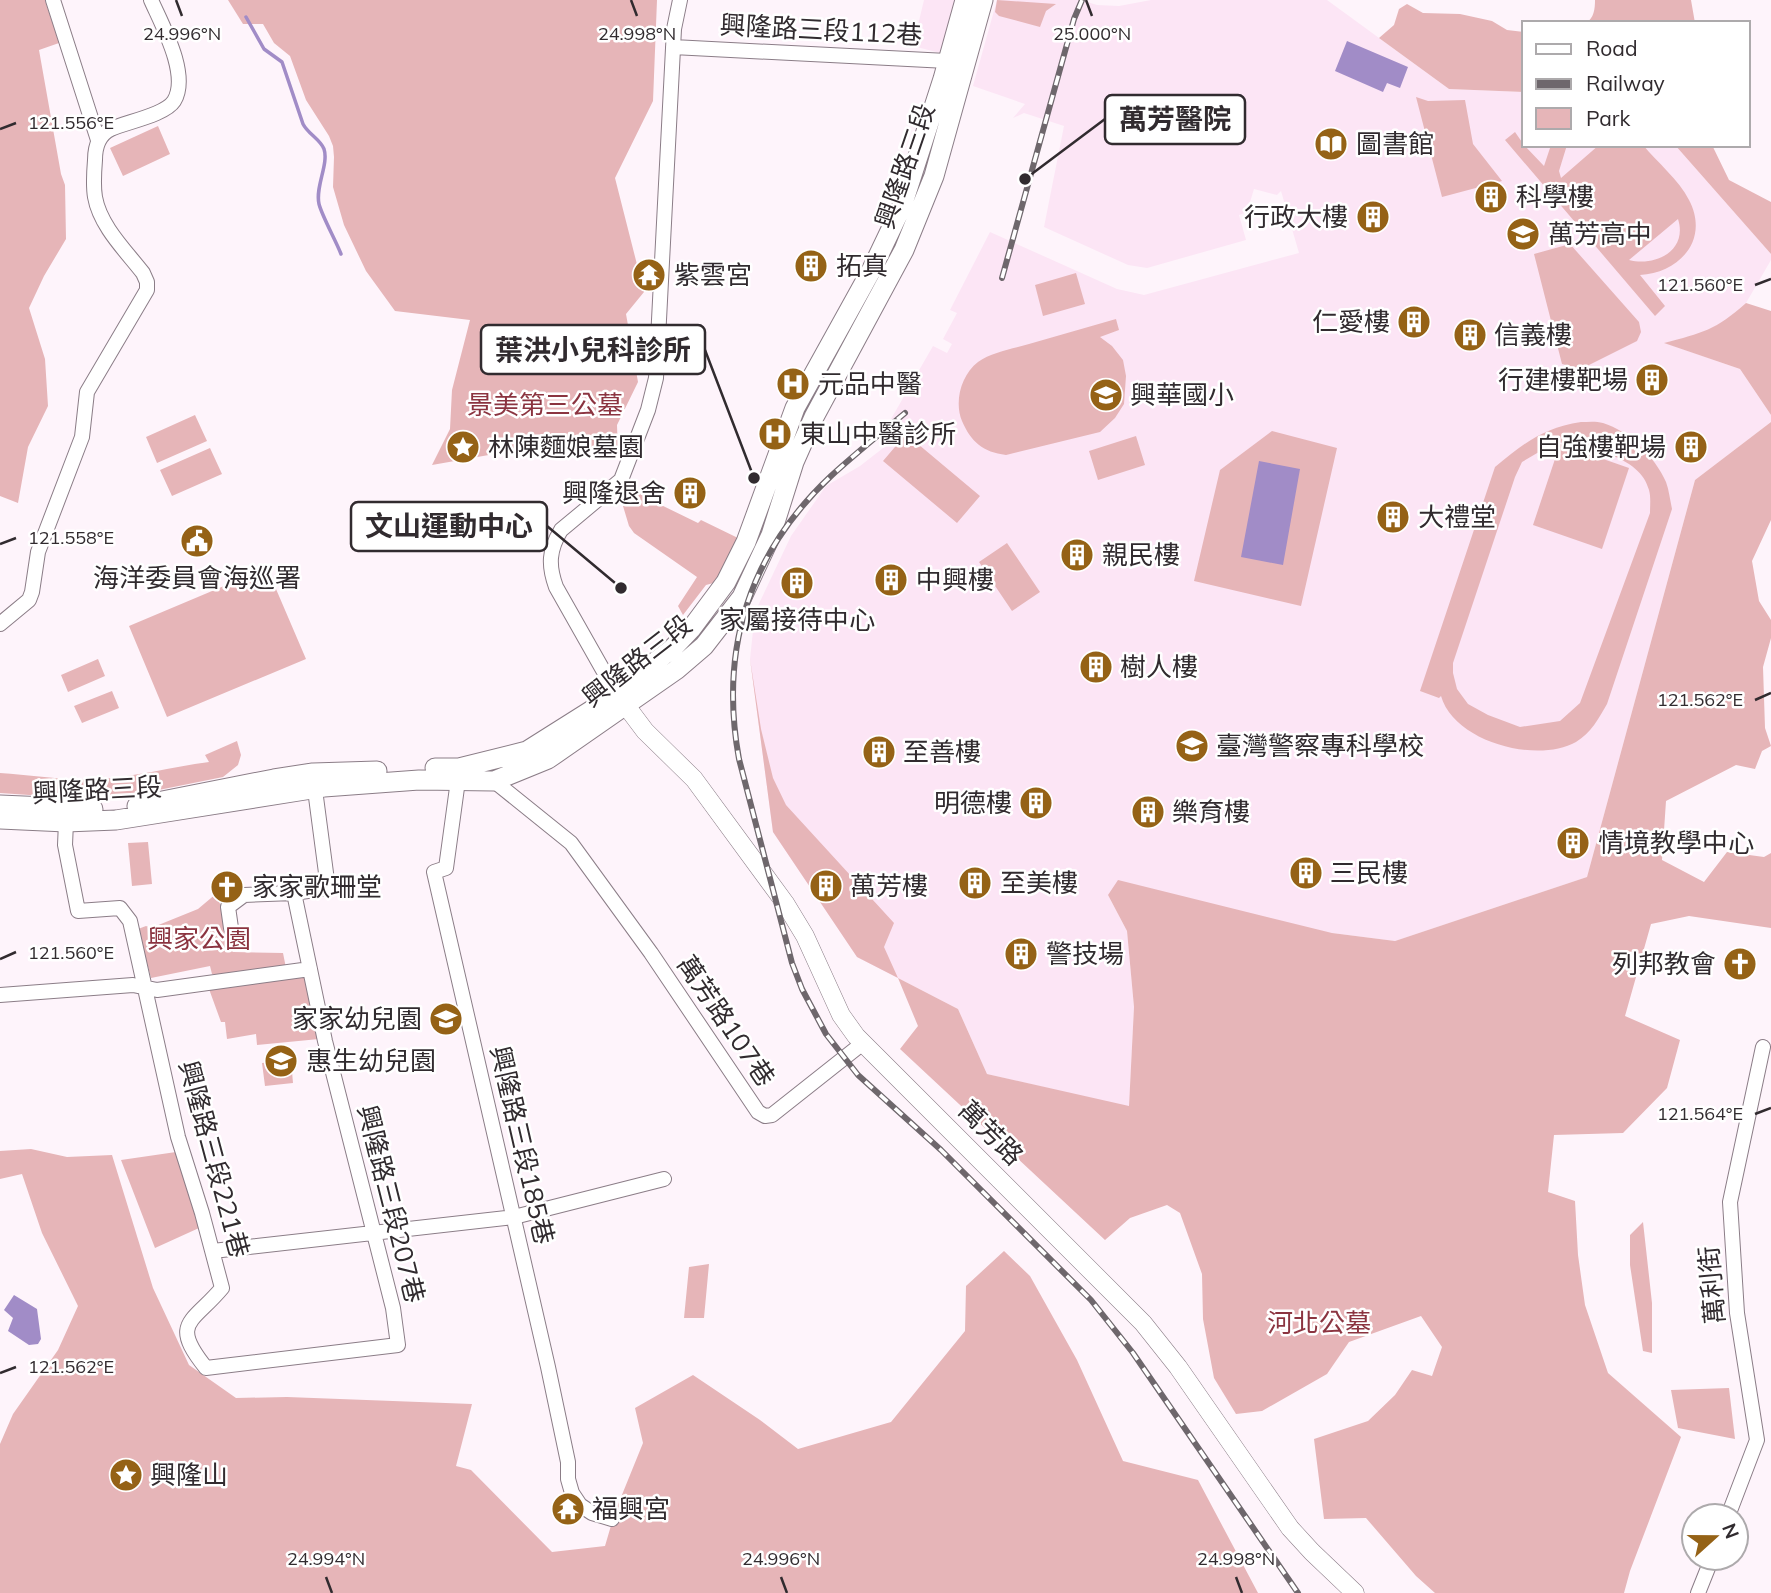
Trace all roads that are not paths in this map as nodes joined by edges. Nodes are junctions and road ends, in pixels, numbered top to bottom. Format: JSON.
{"nodes":[{"id":1,"x":53,"y":0,"type":"edge"},
{"id":2,"x":151,"y":0,"type":"edge"},
{"id":3,"x":680,"y":0,"type":"edge"},
{"id":4,"x":965,"y":0,"type":"edge"},
{"id":5,"x":983,"y":0,"type":"edge"},
{"id":6,"x":673,"y":47,"type":"junction"},
{"id":7,"x":954,"y":66,"type":"junction"},
{"id":8,"x":98,"y":140,"type":"junction"},
{"id":9,"x":0,"y":624,"type":"edge"},
{"id":10,"x":621,"y":700,"type":"junction"},
{"id":11,"x":459,"y":774,"type":"junction"},
{"id":12,"x":314,"y":781,"type":"junction"},
{"id":13,"x":494,"y":781,"type":"junction"},
{"id":14,"x":0,"y":805,"type":"edge"},
{"id":15,"x":0,"y":819,"type":"edge"},
{"id":16,"x":66,"y":822,"type":"junction"},
{"id":17,"x":293,"y":893,"type":"junction"},
{"id":18,"x":231,"y":928,"type":"dead end"},
{"id":19,"x":310,"y":969,"type":"junction"},
{"id":20,"x":146,"y":986,"type":"junction"},
{"id":21,"x":0,"y":995,"type":"edge"},
{"id":22,"x":863,"y":1043,"type":"junction"},
{"id":23,"x":1763,"y":1047,"type":"dead end"},
{"id":24,"x":664,"y":1180,"type":"dead end"},
{"id":25,"x":514,"y":1217,"type":"junction"},
{"id":26,"x":373,"y":1233,"type":"junction"},
{"id":27,"x":213,"y":1251,"type":"junction"},
{"id":28,"x":205,"y":1368,"type":"joint"},
{"id":29,"x":1733,"y":1502,"type":"edge"},
{"id":30,"x":611,"y":1519,"type":"dead end"},
{"id":31,"x":1706,"y":1572,"type":"edge"},
{"id":32,"x":1355,"y":1593,"type":"edge"},
{"id":33,"x":1698,"y":1593,"type":"edge"}],
"edges":[{"from":1,"to":8,"type":"street"},
{"from":2,"to":8,"type":"street"},
{"from":3,"to":6,"type":"street"},
{"from":4,"to":7,"type":"main road","name":"興隆路三段"},
{"from":5,"to":7,"type":"main road","name":"興隆路三段"},
{"from":6,"to":7,"type":"street","name":"興隆路三段112巷"},
{"from":6,"to":10,"type":"street"},
{"from":7,"to":10,"type":"main road","name":"興隆路三段"},
{"from":8,"to":9,"type":"street"},
{"from":10,"to":11,"type":"main road","name":"興隆路三段"},
{"from":10,"to":13,"type":"main road","name":"興隆路三段"},
{"from":10,"to":22,"type":"street","name":"萬芳路"},
{"from":11,"to":12,"type":"main road","name":"興隆路三段"},
{"from":11,"to":13,"type":"main road","name":"興隆路三段"},
{"from":11,"to":25,"type":"street","name":"興隆路三段185巷"},
{"from":12,"to":14,"type":"main road","name":"興隆路三段"},
{"from":12,"to":16,"type":"main road","name":"興隆路三段"},
{"from":12,"to":17,"type":"street"},
{"from":13,"to":22,"type":"street","name":"萬芳路107巷"},
{"from":15,"to":16,"type":"main road","name":"興隆路三段"},
{"from":16,"to":20,"type":"street","name":"興隆路三段221巷"},
{"from":17,"to":18,"type":"street"},
{"from":17,"to":19,"type":"street","name":"興隆路三段207巷"},
{"from":19,"to":20,"type":"street"},
{"from":19,"to":26,"type":"street","name":"興隆路三段207巷"},
{"from":20,"to":21,"type":"street"},
{"from":20,"to":27,"type":"street","name":"興隆路三段221巷"},
{"from":22,"to":32,"type":"street","name":"萬芳路"},
{"from":23,"to":29,"type":"street","name":"萬利街"},
{"from":24,"to":25,"type":"street"},
{"from":25,"to":26,"type":"street"},
{"from":25,"to":30,"type":"street","name":"興隆路三段185巷"},
{"from":26,"to":27,"type":"street"},
{"from":26,"to":28,"type":"street","name":"興隆路三段207巷"},
{"from":27,"to":28,"type":"street","name":"興隆路三段221巷"},
{"from":31,"to":33,"type":"street"}]}
